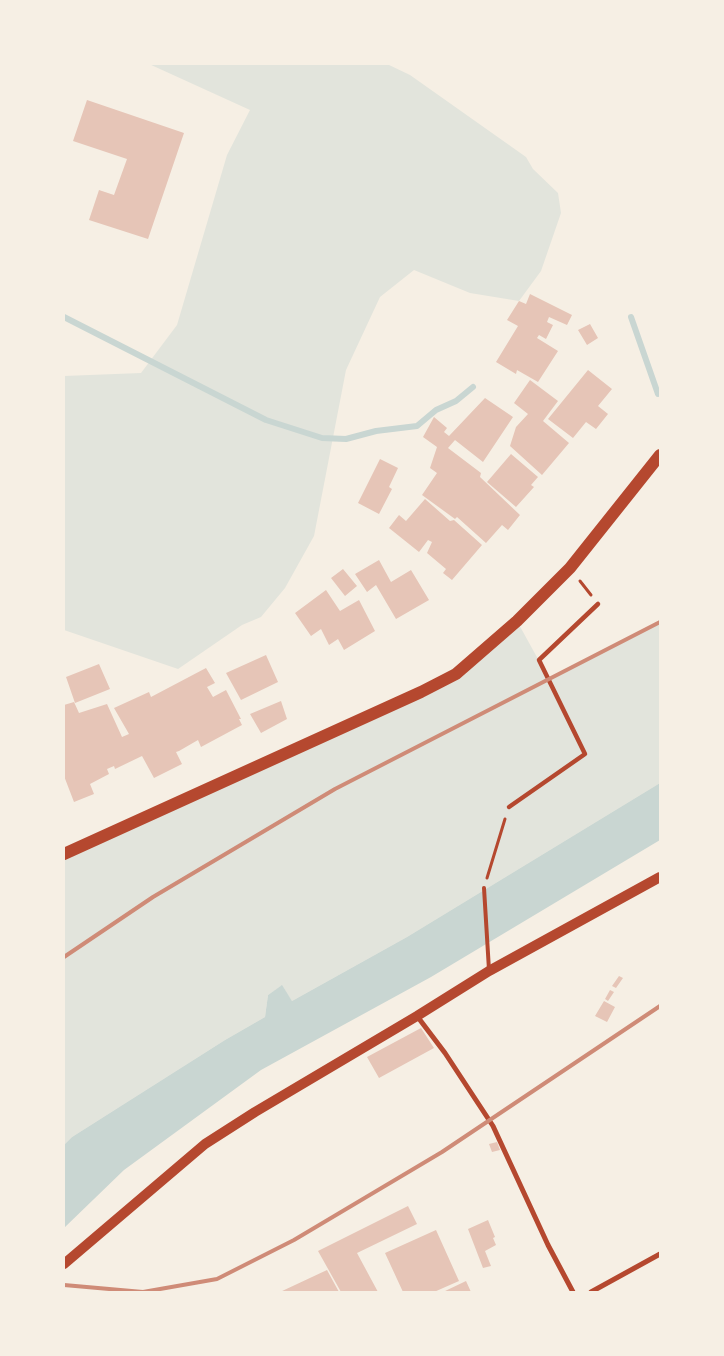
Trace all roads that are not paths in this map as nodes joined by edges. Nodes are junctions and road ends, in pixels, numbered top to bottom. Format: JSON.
{"nodes":[{"id":1,"x":659,"y":455,"type":"edge"},
{"id":2,"x":598,"y":604,"type":"road end"},
{"id":3,"x":509,"y":806,"type":"road end"},
{"id":4,"x":64,"y":854,"type":"edge"},
{"id":5,"x":660,"y":877,"type":"edge"},
{"id":6,"x":484,"y":888,"type":"road end"},
{"id":7,"x":489,"y":972,"type":"junction"},
{"id":8,"x":418,"y":1016,"type":"junction"},
{"id":9,"x":660,"y":1254,"type":"edge"},
{"id":10,"x":64,"y":1264,"type":"edge"},
{"id":11,"x":573,"y":1292,"type":"edge"},
{"id":12,"x":591,"y":1292,"type":"edge"}],
"edges":[{"from":1,"to":4,"type":"main road"},
{"from":2,"to":3,"type":"street"},
{"from":5,"to":7,"type":"main road"},
{"from":6,"to":7,"type":"lane"},
{"from":7,"to":8,"type":"main road"},
{"from":8,"to":10,"type":"main road"},
{"from":8,"to":11,"type":"street"},
{"from":9,"to":12,"type":"street"}]}
